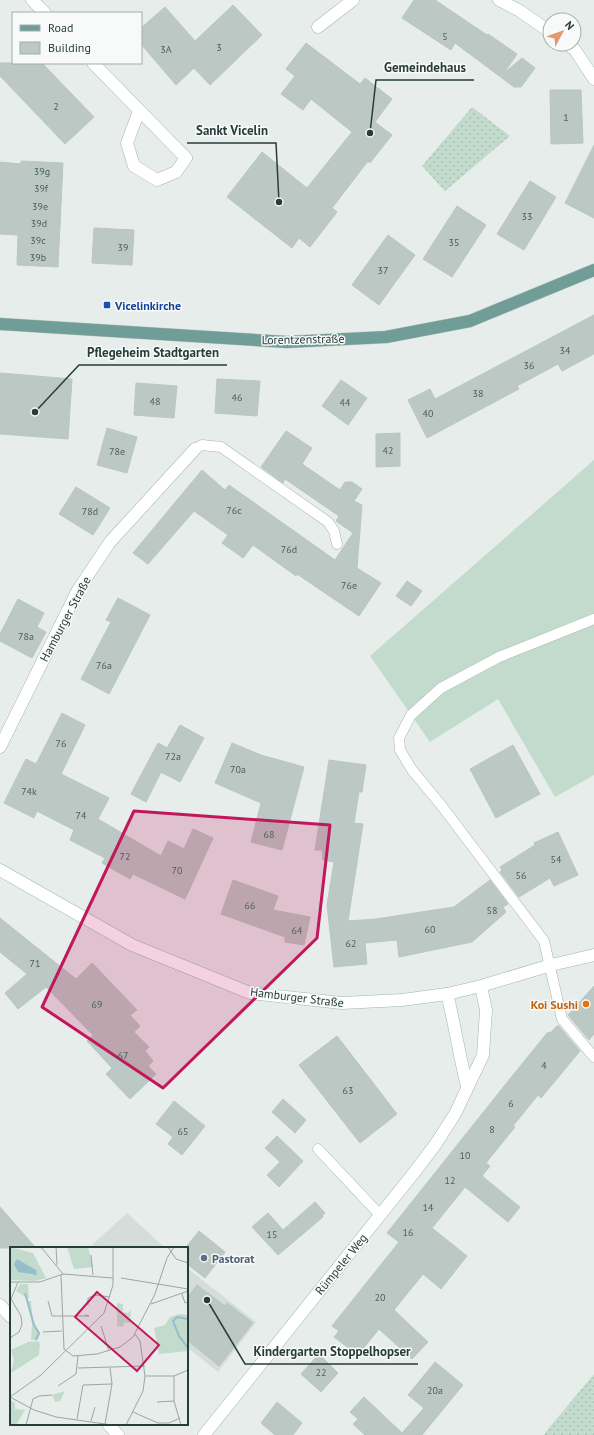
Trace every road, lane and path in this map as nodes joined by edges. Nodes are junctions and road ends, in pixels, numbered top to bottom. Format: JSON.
{"nodes":[{"id":1,"x":32,"y":0,"type":"edge"},
{"id":2,"x":353,"y":0,"type":"edge"},
{"id":3,"x":499,"y":0,"type":"edge"},
{"id":4,"x":44,"y":12,"type":"edge"},
{"id":5,"x":318,"y":26,"type":"dead end"},
{"id":6,"x":542,"y":26,"type":"edge"},
{"id":7,"x":577,"y":52,"type":"edge"},
{"id":8,"x":94,"y":64,"type":"edge"},
{"id":9,"x":594,"y":79,"type":"edge"},
{"id":10,"x":139,"y":111,"type":"junction"},
{"id":11,"x":594,"y":270,"type":"edge"},
{"id":12,"x":0,"y":324,"type":"edge"},
{"id":13,"x":195,"y":449,"type":"joint"},
{"id":14,"x":337,"y":544,"type":"dead end"},
{"id":15,"x":594,"y":619,"type":"edge"},
{"id":16,"x":0,"y":747,"type":"edge"},
{"id":17,"x":0,"y":870,"type":"edge"},
{"id":18,"x":594,"y":955,"type":"edge"},
{"id":19,"x":551,"y":965,"type":"junction"},
{"id":20,"x":481,"y":986,"type":"junction"},
{"id":21,"x":448,"y":994,"type":"junction"},
{"id":22,"x":594,"y":1057,"type":"edge"},
{"id":23,"x":467,"y":1086,"type":"junction"},
{"id":24,"x":318,"y":1149,"type":"dead end"},
{"id":25,"x":380,"y":1215,"type":"junction"},
{"id":26,"x":0,"y":1305,"type":"edge"},
{"id":27,"x":10,"y":1316,"type":"edge"},
{"id":28,"x":109,"y":1425,"type":"edge"},
{"id":29,"x":118,"y":1435,"type":"edge"},
{"id":30,"x":204,"y":1435,"type":"edge"}],
"edges":[{"from":1,"to":4,"type":"street"},
{"from":2,"to":5,"type":"street"},
{"from":3,"to":6,"type":"street"},
{"from":7,"to":9,"type":"street"},
{"from":8,"to":10,"type":"street"},
{"from":10,"to":10,"type":"street"},
{"from":11,"to":12,"type":"main road","name":"Lorentzenstraße"},
{"from":13,"to":14,"type":"lane"},
{"from":13,"to":16,"type":"street","name":"Hamburger Straße"},
{"from":15,"to":19,"type":"lane"},
{"from":17,"to":21,"type":"street","name":"Hamburger Straße"},
{"from":18,"to":19,"type":"street","name":"Hamburger Straße"},
{"from":19,"to":20,"type":"street","name":"Hamburger Straße"},
{"from":19,"to":22,"type":"lane"},
{"from":20,"to":21,"type":"street","name":"Hamburger Straße"},
{"from":20,"to":23,"type":"street","name":"Rümpeler Weg"},
{"from":21,"to":23,"type":"street"},
{"from":23,"to":25,"type":"street","name":"Rümpeler Weg"},
{"from":24,"to":25,"type":"lane"},
{"from":25,"to":30,"type":"street","name":"Rümpeler Weg"},
{"from":26,"to":27,"type":"street"},
{"from":28,"to":29,"type":"street"}]}
